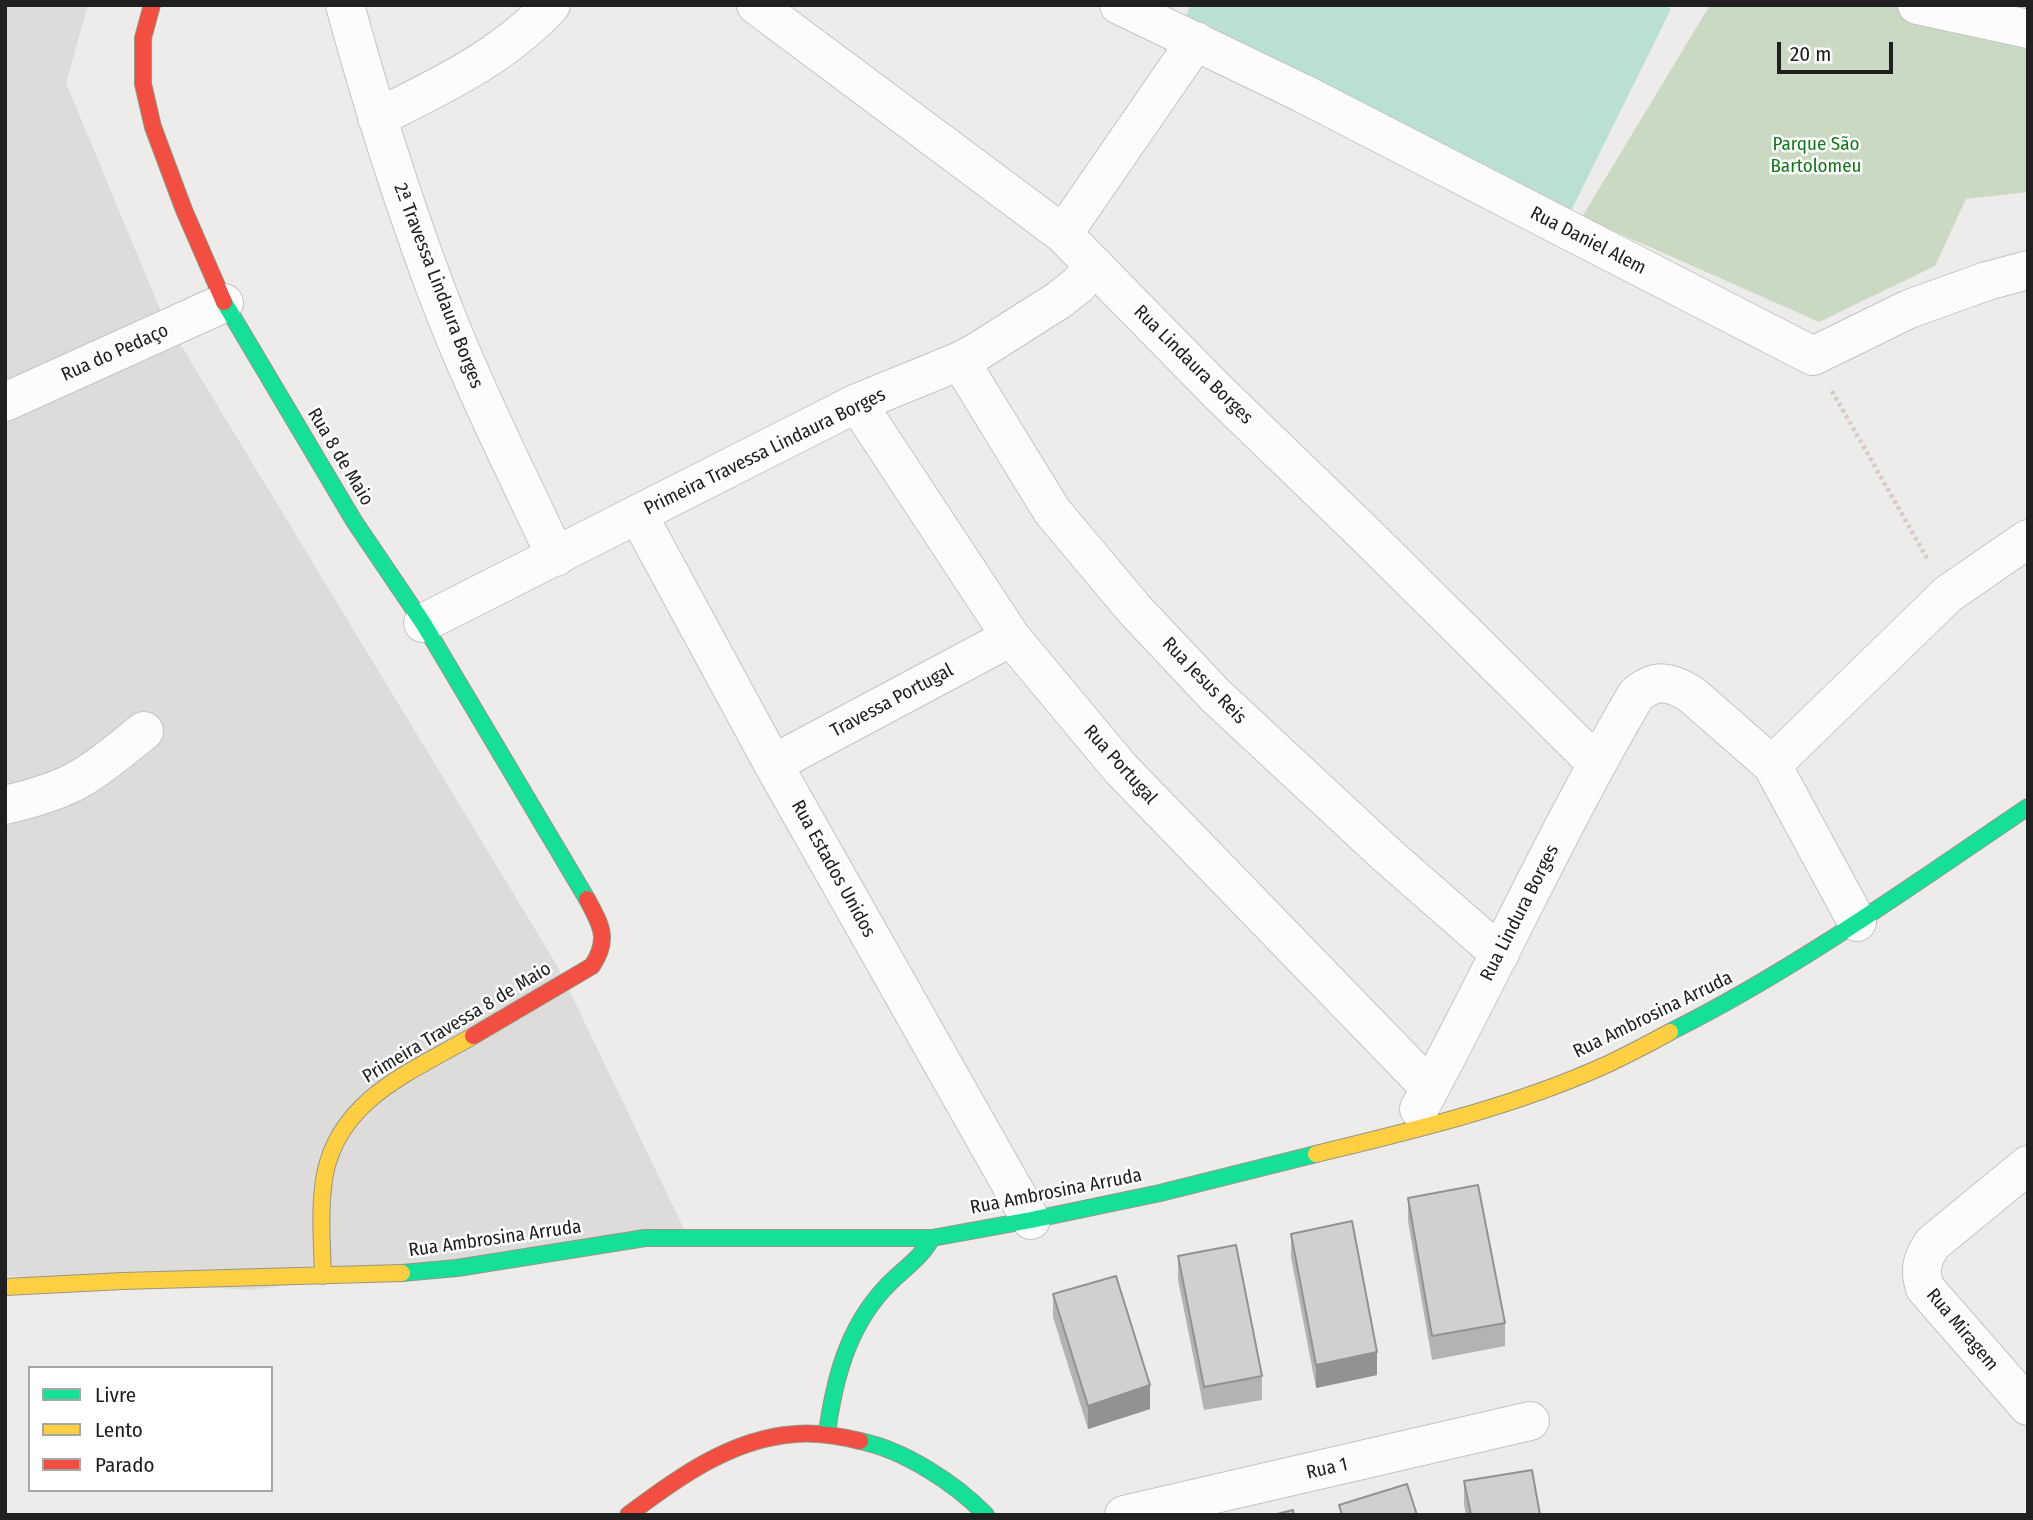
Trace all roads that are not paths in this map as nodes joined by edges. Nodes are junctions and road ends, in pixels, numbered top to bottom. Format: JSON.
{"nodes":[{"id":1,"x":152,"y":5,"type":"edge"},
{"id":2,"x":345,"y":5,"type":"edge"},
{"id":3,"x":551,"y":5,"type":"edge"},
{"id":4,"x":756,"y":5,"type":"edge"},
{"id":5,"x":1917,"y":5,"type":"edge"},
{"id":6,"x":1132,"y":8,"type":"edge"},
{"id":7,"x":2028,"y":29,"type":"edge"},
{"id":8,"x":1196,"y":41,"type":"junction"},
{"id":9,"x":377,"y":118,"type":"junction"},
{"id":10,"x":1063,"y":234,"type":"junction"},
{"id":11,"x":1095,"y":266,"type":"junction"},
{"id":12,"x":2028,"y":270,"type":"edge"},
{"id":13,"x":224,"y":303,"type":"junction"},
{"id":14,"x":960,"y":361,"type":"junction"},
{"id":15,"x":5,"y":402,"type":"edge"},
{"id":16,"x":857,"y":403,"type":"junction"},
{"id":17,"x":638,"y":515,"type":"junction"},
{"id":18,"x":2028,"y":539,"type":"edge"},
{"id":19,"x":556,"y":556,"type":"junction"},
{"id":20,"x":423,"y":624,"type":"junction"},
{"id":21,"x":1012,"y":638,"type":"junction"},
{"id":22,"x":144,"y":731,"type":"dead end"},
{"id":23,"x":1596,"y":763,"type":"junction"},
{"id":24,"x":773,"y":764,"type":"junction"},
{"id":25,"x":1772,"y":765,"type":"junction"},
{"id":26,"x":5,"y":805,"type":"edge"},
{"id":27,"x":2028,"y":807,"type":"edge"},
{"id":28,"x":587,"y":898,"type":"joint"},
{"id":29,"x":1857,"y":922,"type":"junction"},
{"id":30,"x":1500,"y":954,"type":"junction"},
{"id":31,"x":1430,"y":1088,"type":"junction"},
{"id":32,"x":1407,"y":1132,"type":"junction"},
{"id":33,"x":2028,"y":1165,"type":"edge"},
{"id":34,"x":1031,"y":1220,"type":"junction"},
{"id":35,"x":932,"y":1238,"type":"junction"},
{"id":36,"x":323,"y":1276,"type":"junction"},
{"id":37,"x":5,"y":1287,"type":"edge"},
{"id":38,"x":2028,"y":1406,"type":"edge"},
{"id":39,"x":1530,"y":1421,"type":"dead end"},
{"id":40,"x":827,"y":1433,"type":"junction"},
{"id":41,"x":628,"y":1515,"type":"edge"},
{"id":42,"x":986,"y":1515,"type":"edge"},
{"id":43,"x":1124,"y":1515,"type":"edge"}],
"edges":[{"from":1,"to":13,"type":"street","name":"Rua 8 de Maio"},
{"from":2,"to":9,"type":"street","name":"2ª Travessa Lindaura Borges"},
{"from":3,"to":9,"type":"street"},
{"from":4,"to":10,"type":"street","name":"Rua Lindaura Borges"},
{"from":5,"to":7,"type":"street"},
{"from":6,"to":8,"type":"street","name":"Rua Daniel Alem"},
{"from":8,"to":10,"type":"street"},
{"from":8,"to":12,"type":"street","name":"Rua Daniel Alem"},
{"from":9,"to":19,"type":"street","name":"2ª Travessa Lindaura Borges"},
{"from":10,"to":11,"type":"street","name":"Rua Lindaura Borges"},
{"from":11,"to":14,"type":"street","name":"Primeira Travessa Lindaura Borges"},
{"from":11,"to":23,"type":"street","name":"Rua Lindaura Borges"},
{"from":13,"to":15,"type":"street","name":"Rua do Pedaço"},
{"from":13,"to":20,"type":"street","name":"Rua 8 de Maio"},
{"from":14,"to":16,"type":"street","name":"Primeira Travessa Lindaura Borges"},
{"from":14,"to":30,"type":"street","name":"Rua Jesus Reis"},
{"from":16,"to":17,"type":"street","name":"Primeira Travessa Lindaura Borges"},
{"from":16,"to":21,"type":"street","name":"Rua Portugal"},
{"from":17,"to":19,"type":"street","name":"Primeira Travessa Lindaura Borges"},
{"from":17,"to":24,"type":"street","name":"Rua Estados Unidos"},
{"from":18,"to":25,"type":"street"},
{"from":19,"to":20,"type":"street","name":"Primeira Travessa Lindaura Borges"},
{"from":20,"to":28,"type":"street","name":"Rua 8 de Maio"},
{"from":21,"to":24,"type":"street","name":"Travessa Portugal"},
{"from":21,"to":31,"type":"street","name":"Rua Portugal"},
{"from":22,"to":26,"type":"street"},
{"from":23,"to":25,"type":"street","name":"Rua Lindura Borges"},
{"from":23,"to":30,"type":"street","name":"Rua Lindura Borges"},
{"from":24,"to":34,"type":"street","name":"Rua Estados Unidos"},
{"from":25,"to":29,"type":"street"},
{"from":27,"to":29,"type":"street","name":"Rua Ambrosina Arruda"},
{"from":28,"to":36,"type":"street","name":"Primeira Travessa 8 de Maio"},
{"from":29,"to":32,"type":"street","name":"Rua Ambrosina Arruda"},
{"from":30,"to":31,"type":"street","name":"Rua Lindura Borges"},
{"from":31,"to":32,"type":"street","name":"Rua Lindura Borges"},
{"from":32,"to":34,"type":"street","name":"Rua Ambrosina Arruda"},
{"from":33,"to":38,"type":"street","name":"Rua Miragem"},
{"from":34,"to":35,"type":"street","name":"Rua Ambrosina Arruda"},
{"from":35,"to":36,"type":"street","name":"Rua Ambrosina Arruda"},
{"from":35,"to":40,"type":"street"},
{"from":36,"to":37,"type":"street","name":"Rua Ambrosina Arruda"},
{"from":39,"to":43,"type":"street","name":"Rua 1"},
{"from":40,"to":41,"type":"street"},
{"from":40,"to":42,"type":"street"}]}
